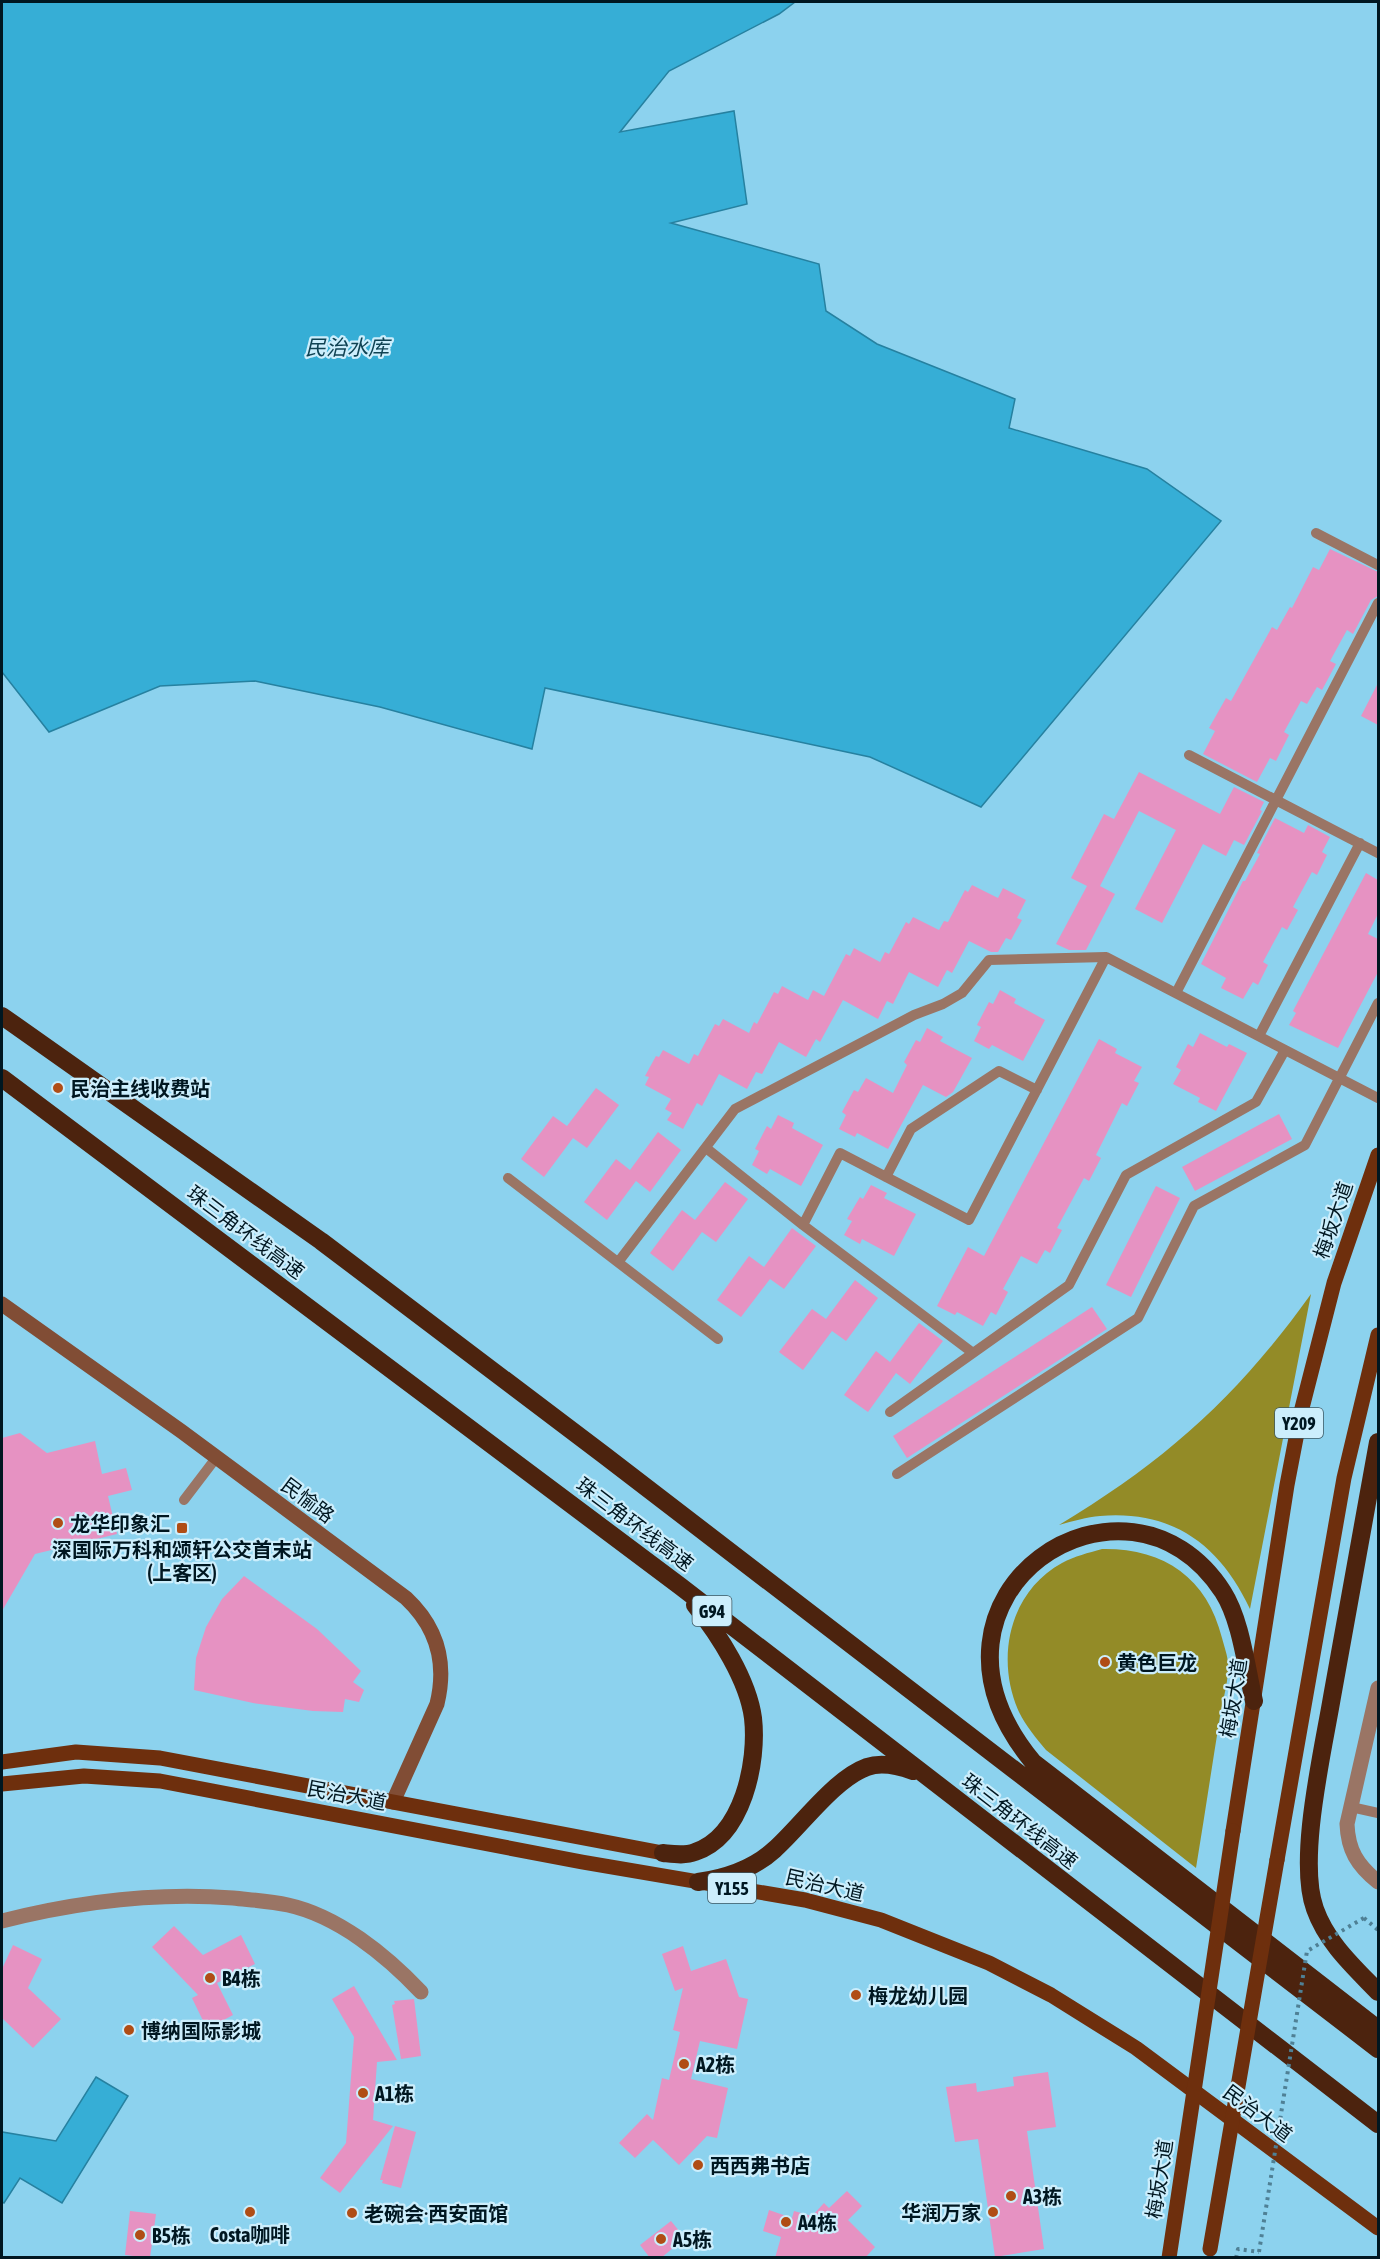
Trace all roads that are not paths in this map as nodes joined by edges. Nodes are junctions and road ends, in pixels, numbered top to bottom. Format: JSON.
{"nodes":[{"id":1,"x":1316,"y":533,"type":"dead end"},
{"id":2,"x":1378,"y":565,"type":"edge"},
{"id":3,"x":1378,"y":603,"type":"edge"},
{"id":4,"x":1189,"y":755,"type":"dead end"},
{"id":5,"x":1276,"y":800,"type":"junction"},
{"id":6,"x":1360,"y":843,"type":"junction"},
{"id":7,"x":1378,"y":853,"type":"edge"},
{"id":8,"x":1106,"y":957,"type":"junction"},
{"id":9,"x":1176,"y":993,"type":"junction"},
{"id":10,"x":1378,"y":1003,"type":"edge"},
{"id":11,"x":2,"y":1016,"type":"edge"},
{"id":12,"x":1259,"y":1036,"type":"junction"},
{"id":13,"x":1285,"y":1050,"type":"junction"},
{"id":14,"x":2,"y":1077,"type":"edge"},
{"id":15,"x":1340,"y":1078,"type":"junction"},
{"id":16,"x":1037,"y":1090,"type":"junction"},
{"id":17,"x":1378,"y":1098,"type":"edge"},
{"id":18,"x":706,"y":1148,"type":"junction"},
{"id":19,"x":1378,"y":1155,"type":"edge"},
{"id":20,"x":886,"y":1177,"type":"junction"},
{"id":21,"x":508,"y":1178,"type":"dead end"},
{"id":22,"x":803,"y":1225,"type":"junction"},
{"id":23,"x":619,"y":1262,"type":"junction"},
{"id":24,"x":2,"y":1304,"type":"edge"},
{"id":25,"x":1378,"y":1335,"type":"edge"},
{"id":26,"x":718,"y":1339,"type":"dead end"},
{"id":27,"x":973,"y":1353,"type":"junction"},
{"id":28,"x":890,"y":1412,"type":"dead end"},
{"id":29,"x":1378,"y":1442,"type":"edge"},
{"id":30,"x":216,"y":1458,"type":"junction"},
{"id":31,"x":897,"y":1474,"type":"dead end"},
{"id":32,"x":184,"y":1500,"type":"dead end"},
{"id":33,"x":680,"y":1586,"type":"junction"},
{"id":34,"x":1378,"y":1688,"type":"edge"},
{"id":35,"x":1254,"y":1701,"type":"junction"},
{"id":36,"x":2,"y":1762,"type":"edge"},
{"id":37,"x":928,"y":1778,"type":"junction"},
{"id":38,"x":2,"y":1784,"type":"edge"},
{"id":39,"x":393,"y":1802,"type":"junction"},
{"id":40,"x":1351,"y":1807,"type":"junction"},
{"id":41,"x":1378,"y":1813,"type":"edge"},
{"id":42,"x":663,"y":1853,"type":"joint"},
{"id":43,"x":698,"y":1882,"type":"junction"},
{"id":44,"x":1378,"y":1882,"type":"edge"},
{"id":45,"x":2,"y":1921,"type":"edge"},
{"id":46,"x":421,"y":1992,"type":"dead end"},
{"id":47,"x":1378,"y":1992,"type":"edge"},
{"id":48,"x":1378,"y":2029,"type":"edge"},
{"id":49,"x":1378,"y":2049,"type":"edge"},
{"id":50,"x":1378,"y":2124,"type":"edge"},
{"id":51,"x":1378,"y":2228,"type":"edge"},
{"id":52,"x":1210,"y":2253,"type":"edge"},
{"id":53,"x":1169,"y":2258,"type":"edge"}],
"edges":[{"from":1,"to":2,"type":"lane"},
{"from":3,"to":5,"type":"lane"},
{"from":4,"to":5,"type":"lane"},
{"from":5,"to":6,"type":"lane"},
{"from":5,"to":9,"type":"lane"},
{"from":6,"to":7,"type":"lane"},
{"from":6,"to":12,"type":"lane"},
{"from":8,"to":9,"type":"lane"},
{"from":8,"to":16,"type":"lane"},
{"from":8,"to":18,"type":"lane"},
{"from":9,"to":12,"type":"lane"},
{"from":10,"to":15,"type":"lane"},
{"from":11,"to":49,"type":"highway","name":"珠三角环线高速"},
{"from":12,"to":13,"type":"lane"},
{"from":13,"to":15,"type":"lane"},
{"from":13,"to":27,"type":"lane"},
{"from":14,"to":33,"type":"highway","name":"珠三角环线高速","number":"G94"},
{"from":15,"to":17,"type":"lane"},
{"from":15,"to":31,"type":"lane"},
{"from":16,"to":20,"type":"lane"},
{"from":16,"to":20,"type":"lane"},
{"from":18,"to":22,"type":"lane"},
{"from":18,"to":23,"type":"lane"},
{"from":19,"to":35,"type":"main road","name":"梅坂大道","number":"Y209"},
{"from":20,"to":22,"type":"lane"},
{"from":21,"to":23,"type":"lane"},
{"from":22,"to":27,"type":"lane"},
{"from":23,"to":26,"type":"lane"},
{"from":24,"to":30,"type":"street","name":"民愉路"},
{"from":25,"to":52,"type":"main road","bridge":true},
{"from":27,"to":28,"type":"lane"},
{"from":29,"to":47,"type":"highway"},
{"from":30,"to":32,"type":"lane"},
{"from":30,"to":39,"type":"street","name":"民愉路"},
{"from":33,"to":37,"type":"highway","name":"珠三角环线高速","number":"G94"},
{"from":33,"to":42,"type":"highway"},
{"from":34,"to":40,"type":"street"},
{"from":35,"to":48,"type":"highway"},
{"from":35,"to":53,"type":"main road","name":"梅坂大道","number":"Y209","bridge":true},
{"from":36,"to":39,"type":"main road","name":"民治大道"},
{"from":37,"to":43,"type":"highway"},
{"from":37,"to":50,"type":"highway","name":"珠三角环线高速","number":"G94"},
{"from":38,"to":43,"type":"main road","name":"民治大道","number":"Y155"},
{"from":39,"to":42,"type":"main road","name":"民治大道"},
{"from":40,"to":41,"type":"lane"},
{"from":40,"to":44,"type":"street"},
{"from":43,"to":51,"type":"main road","name":"民治大道","number":"Y155"},
{"from":45,"to":46,"type":"street"}]}
